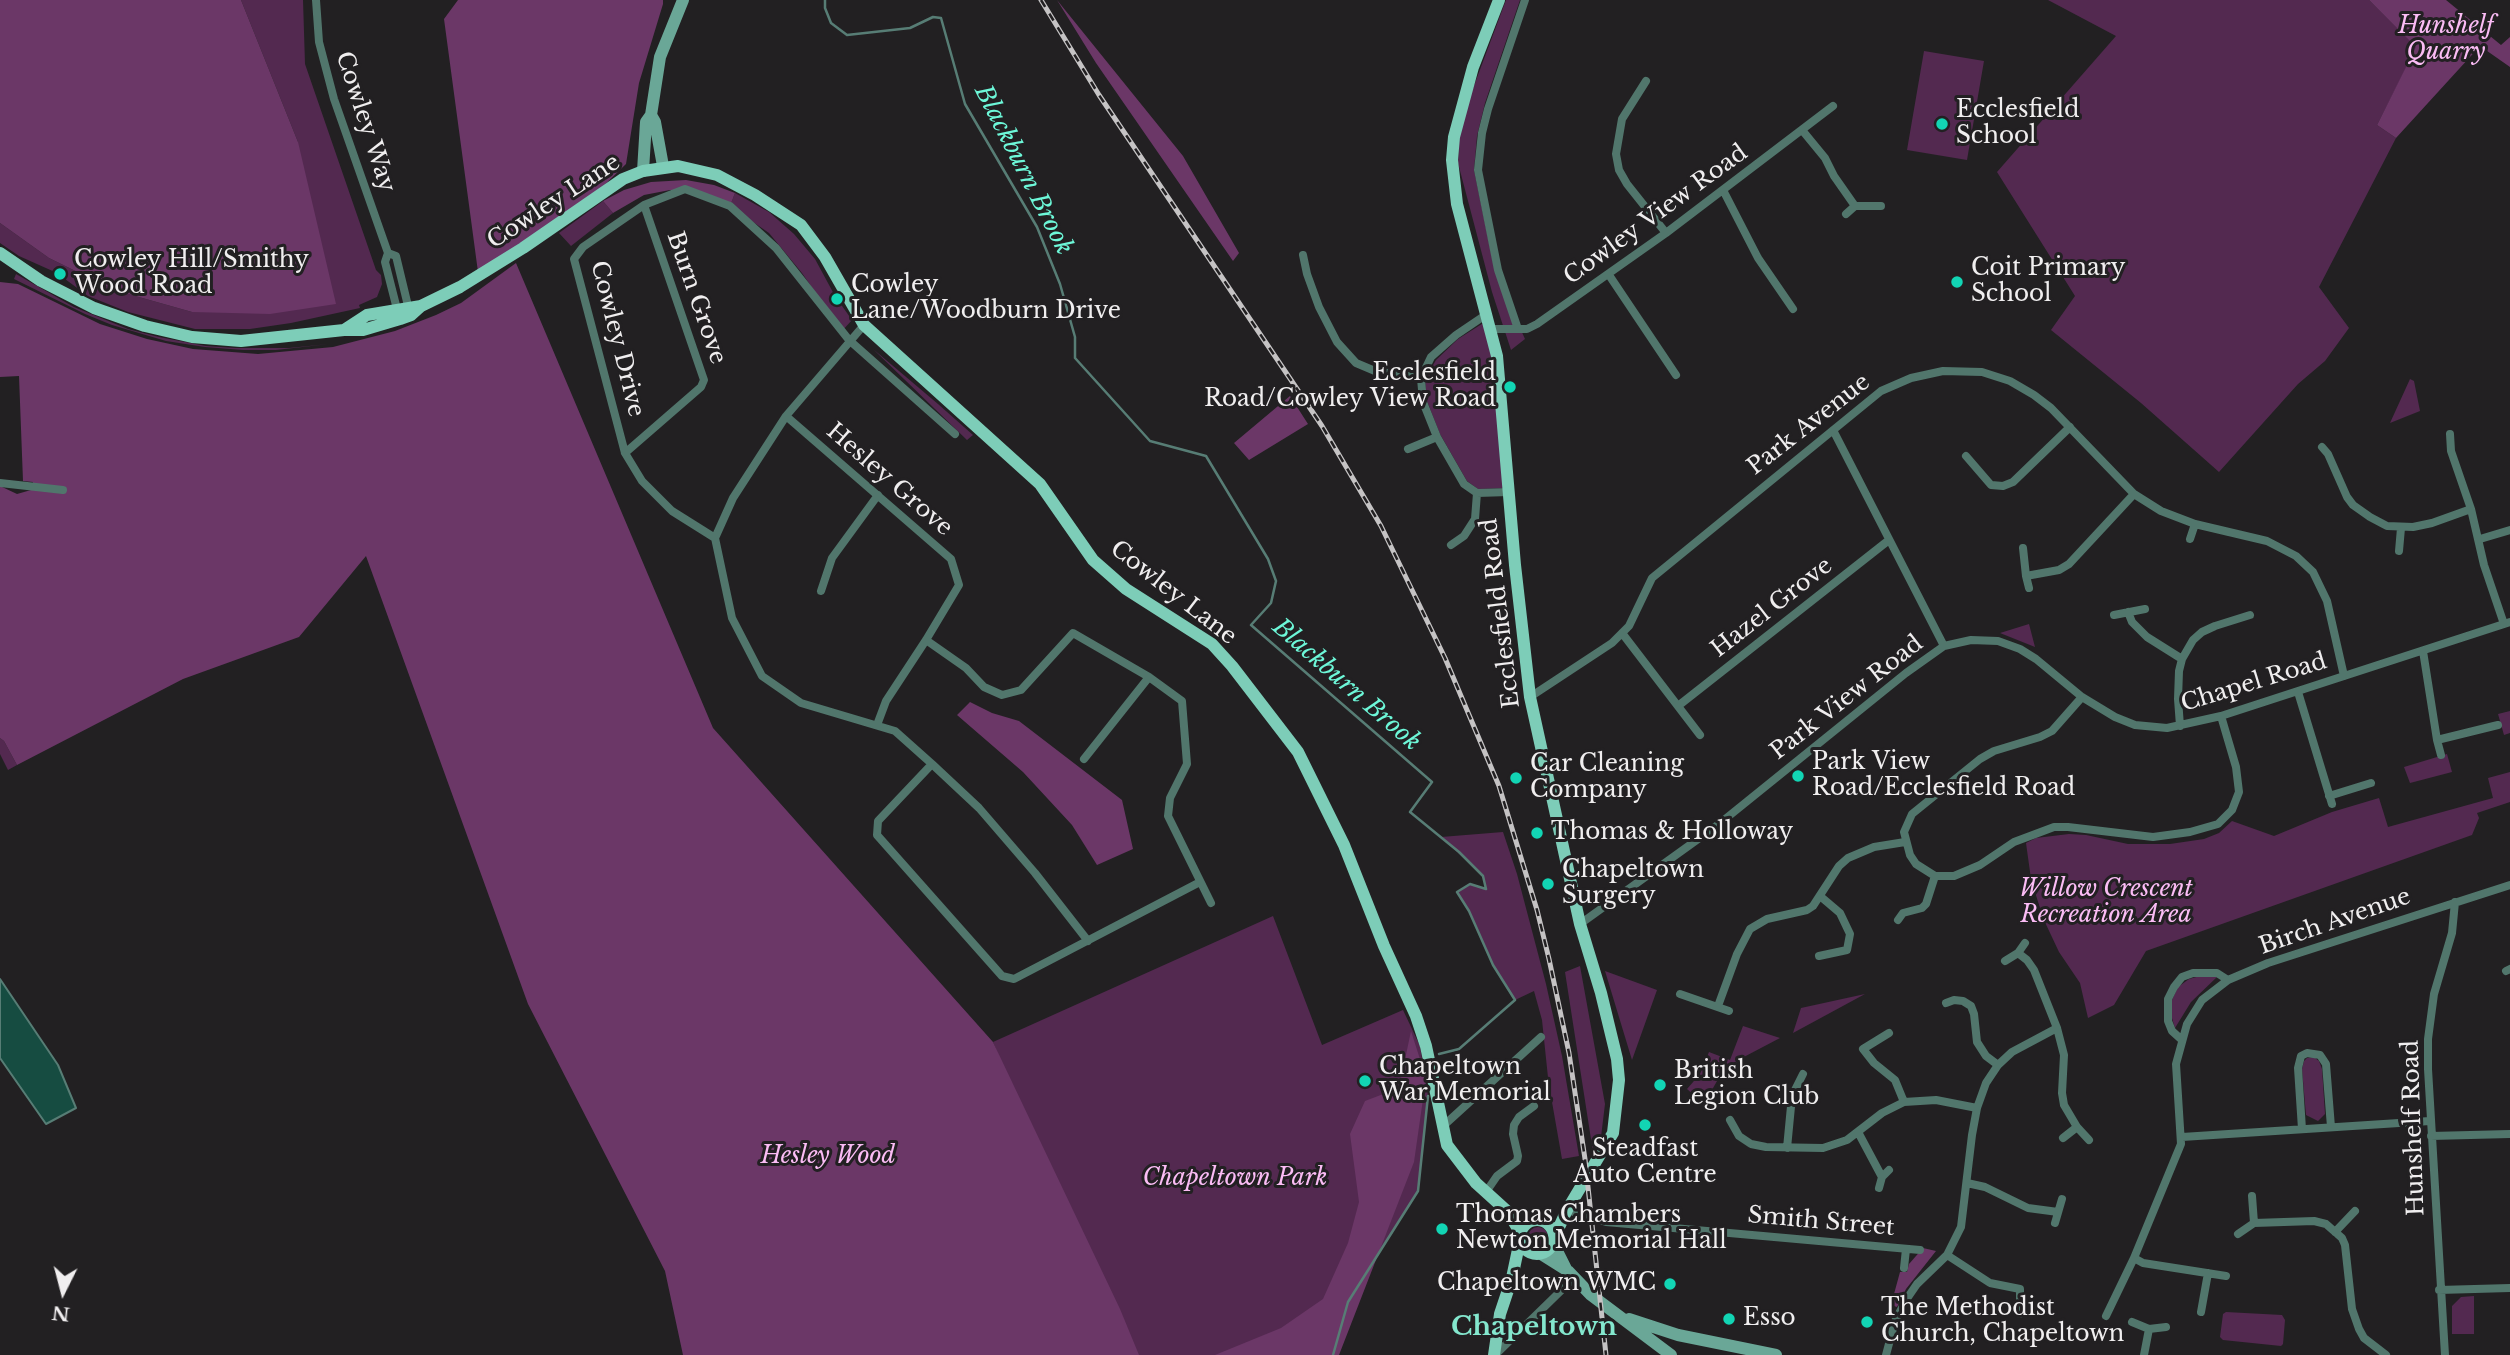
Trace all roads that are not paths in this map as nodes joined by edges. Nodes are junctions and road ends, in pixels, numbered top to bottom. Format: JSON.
{"nodes":[{"id":1,"x":316,"y":0,"type":"edge"},
{"id":2,"x":683,"y":0,"type":"edge"},
{"id":3,"x":1499,"y":0,"type":"edge"},
{"id":4,"x":1525,"y":0,"type":"edge"},
{"id":5,"x":1646,"y":81,"type":"dead end"},
{"id":6,"x":1833,"y":106,"type":"dead end"},
{"id":7,"x":651,"y":115,"type":"junction"},
{"id":8,"x":1802,"y":130,"type":"junction"},
{"id":9,"x":663,"y":166,"type":"junction"},
{"id":10,"x":643,"y":171,"type":"junction"},
{"id":11,"x":1723,"y":190,"type":"junction"},
{"id":12,"x":644,"y":205,"type":"junction"},
{"id":13,"x":1855,"y":206,"type":"junction"},
{"id":14,"x":1881,"y":206,"type":"dead end"},
{"id":15,"x":1846,"y":214,"type":"dead end"},
{"id":16,"x":1666,"y":233,"type":"junction"},
{"id":17,"x":1303,"y":255,"type":"dead end"},
{"id":18,"x":1,"y":256,"type":"edge"},
{"id":19,"x":1609,"y":275,"type":"junction"},
{"id":20,"x":1793,"y":309,"type":"dead end"},
{"id":21,"x":407,"y":311,"type":"junction"},
{"id":22,"x":1487,"y":314,"type":"junction"},
{"id":23,"x":864,"y":325,"type":"junction"},
{"id":24,"x":1491,"y":329,"type":"junction"},
{"id":25,"x":1518,"y":329,"type":"junction"},
{"id":26,"x":849,"y":340,"type":"junction"},
{"id":27,"x":1676,"y":375,"type":"dead end"},
{"id":28,"x":1421,"y":379,"type":"junction"},
{"id":29,"x":786,"y":416,"type":"junction"},
{"id":30,"x":2070,"y":427,"type":"junction"},
{"id":31,"x":1833,"y":430,"type":"junction"},
{"id":32,"x":2450,"y":434,"type":"dead end"},
{"id":33,"x":955,"y":435,"type":"dead end"},
{"id":34,"x":1437,"y":437,"type":"junction"},
{"id":35,"x":2322,"y":447,"type":"dead end"},
{"id":36,"x":1406,"y":450,"type":"dead end"},
{"id":37,"x":625,"y":453,"type":"junction"},
{"id":38,"x":1966,"y":456,"type":"dead end"},
{"id":39,"x":0,"y":483,"type":"edge"},
{"id":40,"x":64,"y":491,"type":"dead end"},
{"id":41,"x":1509,"y":492,"type":"junction"},
{"id":42,"x":1477,"y":493,"type":"junction"},
{"id":43,"x":2134,"y":494,"type":"junction"},
{"id":44,"x":878,"y":495,"type":"junction"},
{"id":45,"x":2472,"y":509,"type":"junction"},
{"id":46,"x":2195,"y":524,"type":"junction"},
{"id":47,"x":2401,"y":528,"type":"junction"},
{"id":48,"x":2510,"y":530,"type":"edge"},
{"id":49,"x":715,"y":538,"type":"junction"},
{"id":50,"x":2480,"y":539,"type":"junction"},
{"id":51,"x":1889,"y":540,"type":"junction"},
{"id":52,"x":2190,"y":540,"type":"dead end"},
{"id":53,"x":1451,"y":545,"type":"dead end"},
{"id":54,"x":2022,"y":548,"type":"dead end"},
{"id":55,"x":2399,"y":551,"type":"dead end"},
{"id":56,"x":2026,"y":576,"type":"junction"},
{"id":57,"x":2029,"y":588,"type":"dead end"},
{"id":58,"x":821,"y":591,"type":"dead end"},
{"id":59,"x":2145,"y":609,"type":"dead end"},
{"id":60,"x":2128,"y":612,"type":"junction"},
{"id":61,"x":2114,"y":615,"type":"dead end"},
{"id":62,"x":2250,"y":615,"type":"dead end"},
{"id":63,"x":2507,"y":623,"type":"edge"},
{"id":64,"x":1622,"y":633,"type":"junction"},
{"id":65,"x":926,"y":640,"type":"junction"},
{"id":66,"x":1944,"y":646,"type":"junction"},
{"id":67,"x":2424,"y":651,"type":"junction"},
{"id":68,"x":2182,"y":659,"type":"junction"},
{"id":69,"x":2344,"y":676,"type":"junction"},
{"id":70,"x":1149,"y":677,"type":"junction"},
{"id":71,"x":2298,"y":692,"type":"junction"},
{"id":72,"x":1530,"y":696,"type":"junction"},
{"id":73,"x":2082,"y":697,"type":"junction"},
{"id":74,"x":1678,"y":706,"type":"junction"},
{"id":75,"x":2221,"y":716,"type":"junction"},
{"id":76,"x":877,"y":725,"type":"junction"},
{"id":77,"x":2498,"y":725,"type":"dead end"},
{"id":78,"x":2180,"y":726,"type":"junction"},
{"id":79,"x":1700,"y":735,"type":"dead end"},
{"id":80,"x":2438,"y":740,"type":"junction"},
{"id":81,"x":2441,"y":755,"type":"dead end"},
{"id":82,"x":1084,"y":760,"type":"dead end"},
{"id":83,"x":932,"y":764,"type":"junction"},
{"id":84,"x":2371,"y":783,"type":"dead end"},
{"id":85,"x":1905,"y":842,"type":"junction"},
{"id":86,"x":1935,"y":876,"type":"junction"},
{"id":87,"x":1200,"y":882,"type":"junction"},
{"id":88,"x":2510,"y":885,"type":"edge"},
{"id":89,"x":1820,"y":897,"type":"junction"},
{"id":90,"x":2455,"y":902,"type":"junction"},
{"id":91,"x":1211,"y":903,"type":"dead end"},
{"id":92,"x":1898,"y":920,"type":"dead end"},
{"id":93,"x":1580,"y":924,"type":"junction"},
{"id":94,"x":1088,"y":942,"type":"junction"},
{"id":95,"x":2025,"y":943,"type":"dead end"},
{"id":96,"x":2018,"y":953,"type":"junction"},
{"id":97,"x":1819,"y":956,"type":"dead end"},
{"id":98,"x":2005,"y":961,"type":"dead end"},
{"id":99,"x":2228,"y":980,"type":"junction"},
{"id":100,"x":1681,"y":994,"type":"dead end"},
{"id":101,"x":1946,"y":1003,"type":"dead end"},
{"id":102,"x":1718,"y":1006,"type":"junction"},
{"id":103,"x":1729,"y":1012,"type":"dead end"},
{"id":104,"x":2057,"y":1028,"type":"junction"},
{"id":105,"x":1889,"y":1033,"type":"dead end"},
{"id":106,"x":1541,"y":1037,"type":"dead end"},
{"id":107,"x":2182,"y":1040,"type":"junction"},
{"id":108,"x":1998,"y":1065,"type":"junction"},
{"id":109,"x":1803,"y":1074,"type":"dead end"},
{"id":110,"x":1904,"y":1102,"type":"junction"},
{"id":111,"x":1534,"y":1106,"type":"dead end"},
{"id":112,"x":1977,"y":1108,"type":"junction"},
{"id":113,"x":1730,"y":1120,"type":"dead end"},
{"id":114,"x":2430,"y":1121,"type":"junction"},
{"id":115,"x":2077,"y":1127,"type":"junction"},
{"id":116,"x":2331,"y":1127,"type":"junction"},
{"id":117,"x":1442,"y":1128,"type":"junction"},
{"id":118,"x":2302,"y":1129,"type":"junction"},
{"id":119,"x":1858,"y":1132,"type":"junction"},
{"id":120,"x":2510,"y":1134,"type":"edge"},
{"id":121,"x":2431,"y":1136,"type":"junction"},
{"id":122,"x":2182,"y":1137,"type":"junction"},
{"id":123,"x":2063,"y":1138,"type":"dead end"},
{"id":124,"x":2089,"y":1140,"type":"dead end"},
{"id":125,"x":1787,"y":1149,"type":"junction"},
{"id":126,"x":1889,"y":1170,"type":"dead end"},
{"id":127,"x":1882,"y":1177,"type":"junction"},
{"id":128,"x":1967,"y":1183,"type":"junction"},
{"id":129,"x":1879,"y":1188,"type":"dead end"},
{"id":130,"x":1486,"y":1192,"type":"junction"},
{"id":131,"x":2252,"y":1196,"type":"dead end"},
{"id":132,"x":2062,"y":1199,"type":"dead end"},
{"id":133,"x":1567,"y":1210,"type":"junction"},
{"id":134,"x":2354,"y":1211,"type":"dead end"},
{"id":135,"x":1508,"y":1212,"type":"junction"},
{"id":136,"x":2058,"y":1212,"type":"junction"},
{"id":137,"x":1539,"y":1221,"type":"junction"},
{"id":138,"x":2055,"y":1223,"type":"dead end"},
{"id":139,"x":2253,"y":1223,"type":"junction"},
{"id":140,"x":2335,"y":1232,"type":"junction"},
{"id":141,"x":2238,"y":1234,"type":"dead end"},
{"id":142,"x":1520,"y":1237,"type":"junction"},
{"id":143,"x":1554,"y":1241,"type":"junction"},
{"id":144,"x":1906,"y":1249,"type":"junction"},
{"id":145,"x":1920,"y":1250,"type":"dead end"},
{"id":146,"x":1538,"y":1254,"type":"junction"},
{"id":147,"x":1947,"y":1255,"type":"junction"},
{"id":148,"x":2134,"y":1258,"type":"junction"},
{"id":149,"x":1903,"y":1268,"type":"dead end"},
{"id":150,"x":2208,"y":1273,"type":"junction"},
{"id":151,"x":1571,"y":1275,"type":"junction"},
{"id":152,"x":2226,"y":1276,"type":"dead end"},
{"id":153,"x":1513,"y":1278,"type":"junction"},
{"id":154,"x":2510,"y":1288,"type":"edge"},
{"id":155,"x":2440,"y":1290,"type":"junction"},
{"id":156,"x":2201,"y":1312,"type":"dead end"},
{"id":157,"x":2020,"y":1314,"type":"dead end"},
{"id":158,"x":1622,"y":1317,"type":"junction"},
{"id":159,"x":2106,"y":1317,"type":"dead end"},
{"id":160,"x":2132,"y":1322,"type":"dead end"},
{"id":161,"x":2166,"y":1327,"type":"dead end"},
{"id":162,"x":2149,"y":1329,"type":"junction"},
{"id":163,"x":1697,"y":1339,"type":"junction"},
{"id":164,"x":1737,"y":1347,"type":"junction"},
{"id":165,"x":2379,"y":1353,"type":"edge"},
{"id":166,"x":1495,"y":1355,"type":"edge"},
{"id":167,"x":1671,"y":1355,"type":"edge"},
{"id":168,"x":1678,"y":1355,"type":"edge"},
{"id":169,"x":1709,"y":1355,"type":"edge"},
{"id":170,"x":1776,"y":1355,"type":"edge"},
{"id":171,"x":1886,"y":1355,"type":"edge"},
{"id":172,"x":2144,"y":1355,"type":"edge"},
{"id":173,"x":2445,"y":1355,"type":"edge"}],
"edges":[{"from":1,"to":21,"type":"street","name":"Cowley Way"},
{"from":2,"to":7,"type":"main road"},
{"from":3,"to":22,"type":"main road","name":"Ecclesfield Road"},
{"from":4,"to":25,"type":"street"},
{"from":5,"to":16,"type":"street"},
{"from":6,"to":8,"type":"street","name":"Cowley View Road"},
{"from":7,"to":9,"type":"main road"},
{"from":7,"to":10,"type":"main road"},
{"from":8,"to":11,"type":"street","name":"Cowley View Road"},
{"from":8,"to":13,"type":"street"},
{"from":9,"to":10,"type":"main road","name":"Cowley Lane"},
{"from":9,"to":23,"type":"main road","name":"Cowley Lane"},
{"from":10,"to":21,"type":"main road","name":"Cowley Lane"},
{"from":11,"to":16,"type":"street","name":"Cowley View Road"},
{"from":11,"to":20,"type":"street"},
{"from":12,"to":26,"type":"street","name":"Cowley Drive"},
{"from":12,"to":37,"type":"street","name":"Cowley Drive"},
{"from":12,"to":37,"type":"street","name":"Burn Grove"},
{"from":13,"to":14,"type":"street"},
{"from":13,"to":15,"type":"street"},
{"from":16,"to":19,"type":"street","name":"Cowley View Road"},
{"from":17,"to":28,"type":"street"},
{"from":18,"to":21,"type":"main road","name":"Cowley Lane"},
{"from":19,"to":25,"type":"street","name":"Cowley View Road"},
{"from":19,"to":27,"type":"street"},
{"from":22,"to":24,"type":"main road","name":"Ecclesfield Road"},
{"from":22,"to":28,"type":"street"},
{"from":23,"to":26,"type":"street"},
{"from":23,"to":117,"type":"main road","name":"Cowley Lane"},
{"from":24,"to":25,"type":"street","name":"Cowley View Road"},
{"from":24,"to":41,"type":"main road","name":"Ecclesfield Road"},
{"from":26,"to":29,"type":"street"},
{"from":26,"to":33,"type":"street","name":"Cowley Drive"},
{"from":28,"to":34,"type":"street"},
{"from":29,"to":44,"type":"street","name":"Hesley Grove"},
{"from":29,"to":49,"type":"street"},
{"from":30,"to":31,"type":"street","name":"Park Avenue"},
{"from":30,"to":38,"type":"street"},
{"from":30,"to":43,"type":"street","name":"Park Avenue"},
{"from":31,"to":51,"type":"street","name":"Park View Road"},
{"from":31,"to":64,"type":"street","name":"Park Avenue"},
{"from":32,"to":45,"type":"street"},
{"from":34,"to":36,"type":"street"},
{"from":34,"to":42,"type":"street"},
{"from":35,"to":47,"type":"street"},
{"from":37,"to":49,"type":"street","name":"Cowley Drive"},
{"from":39,"to":40,"type":"street"},
{"from":41,"to":42,"type":"street"},
{"from":41,"to":72,"type":"main road","name":"Ecclesfield Road"},
{"from":42,"to":53,"type":"street"},
{"from":43,"to":46,"type":"street","name":"Park Avenue"},
{"from":43,"to":56,"type":"street"},
{"from":44,"to":58,"type":"street"},
{"from":44,"to":65,"type":"street","name":"Hesley Grove"},
{"from":45,"to":47,"type":"street"},
{"from":45,"to":50,"type":"street"},
{"from":46,"to":52,"type":"street"},
{"from":46,"to":69,"type":"street","name":"Park Avenue"},
{"from":47,"to":55,"type":"street"},
{"from":48,"to":50,"type":"street"},
{"from":49,"to":76,"type":"street"},
{"from":50,"to":63,"type":"street"},
{"from":51,"to":66,"type":"street","name":"Park View Road"},
{"from":51,"to":74,"type":"street","name":"Hazel Grove"},
{"from":54,"to":56,"type":"street"},
{"from":56,"to":57,"type":"street"},
{"from":59,"to":60,"type":"street"},
{"from":60,"to":61,"type":"street"},
{"from":60,"to":68,"type":"street"},
{"from":62,"to":68,"type":"street"},
{"from":63,"to":67,"type":"street","name":"Chapel Road"},
{"from":64,"to":72,"type":"street","name":"Park Avenue"},
{"from":64,"to":74,"type":"street"},
{"from":65,"to":70,"type":"street"},
{"from":65,"to":76,"type":"street","name":"Hesley Grove"},
{"from":66,"to":73,"type":"street","name":"Chapel Road"},
{"from":66,"to":93,"type":"street","name":"Park View Road"},
{"from":67,"to":69,"type":"street","name":"Chapel Road"},
{"from":67,"to":80,"type":"street"},
{"from":68,"to":78,"type":"street"},
{"from":69,"to":71,"type":"street","name":"Chapel Road"},
{"from":70,"to":82,"type":"street"},
{"from":70,"to":87,"type":"street"},
{"from":71,"to":75,"type":"street","name":"Chapel Road"},
{"from":71,"to":84,"type":"street"},
{"from":72,"to":93,"type":"main road","name":"Ecclesfield Road"},
{"from":73,"to":78,"type":"street","name":"Chapel Road"},
{"from":73,"to":85,"type":"street"},
{"from":74,"to":79,"type":"street"},
{"from":75,"to":78,"type":"street","name":"Chapel Road"},
{"from":75,"to":86,"type":"street"},
{"from":76,"to":83,"type":"street"},
{"from":77,"to":80,"type":"street"},
{"from":80,"to":81,"type":"street"},
{"from":83,"to":94,"type":"street"},
{"from":83,"to":94,"type":"street"},
{"from":85,"to":86,"type":"street"},
{"from":85,"to":89,"type":"street"},
{"from":86,"to":92,"type":"street"},
{"from":87,"to":91,"type":"street"},
{"from":87,"to":94,"type":"street"},
{"from":88,"to":90,"type":"street","name":"Birch Avenue"},
{"from":89,"to":97,"type":"street"},
{"from":89,"to":102,"type":"street"},
{"from":90,"to":99,"type":"street","name":"Birch Avenue"},
{"from":90,"to":114,"type":"street","name":"Hunshelf Road"},
{"from":93,"to":133,"type":"main road","name":"Ecclesfield Road"},
{"from":95,"to":96,"type":"street"},
{"from":96,"to":98,"type":"street"},
{"from":96,"to":104,"type":"street"},
{"from":99,"to":107,"type":"street","name":"Birch Avenue"},
{"from":99,"to":107,"type":"street"},
{"from":100,"to":102,"type":"street"},
{"from":101,"to":108,"type":"street"},
{"from":102,"to":103,"type":"street"},
{"from":104,"to":108,"type":"street"},
{"from":104,"to":115,"type":"street"},
{"from":105,"to":110,"type":"street"},
{"from":106,"to":117,"type":"street"},
{"from":107,"to":122,"type":"street","name":"Birch Avenue"},
{"from":108,"to":112,"type":"street"},
{"from":109,"to":125,"type":"street"},
{"from":110,"to":112,"type":"street"},
{"from":110,"to":119,"type":"street"},
{"from":111,"to":130,"type":"street"},
{"from":112,"to":128,"type":"street"},
{"from":113,"to":125,"type":"street"},
{"from":114,"to":116,"type":"street"},
{"from":114,"to":121,"type":"street","name":"Hunshelf Road"},
{"from":115,"to":123,"type":"street"},
{"from":115,"to":124,"type":"street"},
{"from":116,"to":118,"type":"street"},
{"from":116,"to":118,"type":"street"},
{"from":117,"to":130,"type":"main road","name":"Cowley Lane"},
{"from":118,"to":122,"type":"street"},
{"from":119,"to":125,"type":"street"},
{"from":119,"to":127,"type":"street"},
{"from":120,"to":121,"type":"street"},
{"from":121,"to":155,"type":"street","name":"Hunshelf Road"},
{"from":122,"to":148,"type":"street","name":"Birch Avenue"},
{"from":126,"to":127,"type":"street"},
{"from":127,"to":129,"type":"street"},
{"from":128,"to":136,"type":"street"},
{"from":128,"to":147,"type":"street"},
{"from":130,"to":135,"type":"main road","name":"Cowley Lane"},
{"from":131,"to":139,"type":"street"},
{"from":132,"to":136,"type":"street"},
{"from":133,"to":137,"type":"main road"},
{"from":133,"to":143,"type":"main road","name":"Ecclesfield Road"},
{"from":133,"to":144,"type":"street","name":"Smith Street"},
{"from":134,"to":140,"type":"street"},
{"from":135,"to":137,"type":"main road","name":"Cowley Lane"},
{"from":135,"to":142,"type":"main road","name":"Cowley Lane"},
{"from":136,"to":138,"type":"street"},
{"from":137,"to":142,"type":"main road"},
{"from":137,"to":143,"type":"main road"},
{"from":139,"to":140,"type":"street"},
{"from":139,"to":141,"type":"street"},
{"from":140,"to":165,"type":"street"},
{"from":142,"to":146,"type":"main road"},
{"from":142,"to":153,"type":"main road"},
{"from":143,"to":146,"type":"main road"},
{"from":143,"to":151,"type":"main road"},
{"from":144,"to":145,"type":"street","name":"Smith Street"},
{"from":144,"to":149,"type":"street","name":"Smith Street"},
{"from":146,"to":151,"type":"main road"},
{"from":146,"to":153,"type":"main road"},
{"from":147,"to":157,"type":"street"},
{"from":147,"to":171,"type":"street"},
{"from":148,"to":150,"type":"street"},
{"from":148,"to":159,"type":"street","name":"Birch Avenue"},
{"from":150,"to":152,"type":"street"},
{"from":150,"to":156,"type":"street"},
{"from":151,"to":158,"type":"main road"},
{"from":151,"to":166,"type":"street"},
{"from":153,"to":166,"type":"main road"},
{"from":154,"to":155,"type":"street"},
{"from":155,"to":173,"type":"street","name":"Hunshelf Road"},
{"from":158,"to":163,"type":"main road"},
{"from":158,"to":167,"type":"main road"},
{"from":160,"to":162,"type":"street"},
{"from":161,"to":162,"type":"street"},
{"from":162,"to":172,"type":"street"},
{"from":163,"to":164,"type":"main road"},
{"from":163,"to":168,"type":"main road"},
{"from":163,"to":169,"type":"main road"},
{"from":164,"to":169,"type":"main road"},
{"from":164,"to":170,"type":"main road"}]}
